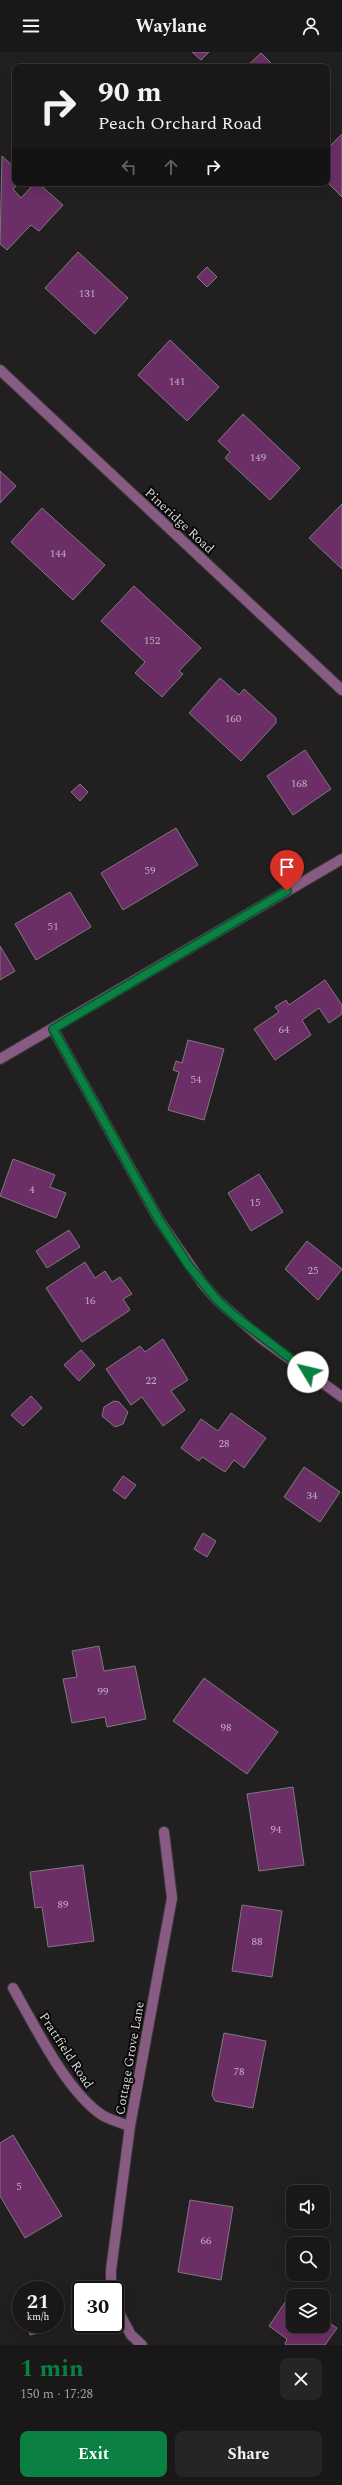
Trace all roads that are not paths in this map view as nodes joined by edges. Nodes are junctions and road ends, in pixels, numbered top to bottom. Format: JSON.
{"nodes":[{"id":1,"x":0,"y":370,"type":"edge"},
{"id":2,"x":342,"y":690,"type":"edge"},
{"id":3,"x":342,"y":859,"type":"edge"},
{"id":4,"x":53,"y":1029,"type":"junction"},
{"id":5,"x":0,"y":1059,"type":"edge"},
{"id":6,"x":342,"y":1397,"type":"edge"},
{"id":7,"x":164,"y":1832,"type":"dead end"},
{"id":8,"x":13,"y":1988,"type":"dead end"},
{"id":9,"x":130,"y":2126,"type":"junction"},
{"id":10,"x":111,"y":2281,"type":"edge"},
{"id":11,"x":124,"y":2321,"type":"edge"},
{"id":12,"x":142,"y":2345,"type":"edge"}],
"edges":[{"from":1,"to":2,"type":"street","name":"Pineridge Road"},
{"from":3,"to":4,"type":"street"},
{"from":4,"to":5,"type":"street"},
{"from":4,"to":6,"type":"street"},
{"from":7,"to":9,"type":"street","name":"Cottage Grove Lane"},
{"from":8,"to":9,"type":"street","name":"Prattfield Road"},
{"from":9,"to":10,"type":"street","name":"Cottage Grove Lane"},
{"from":11,"to":12,"type":"street"}]}
